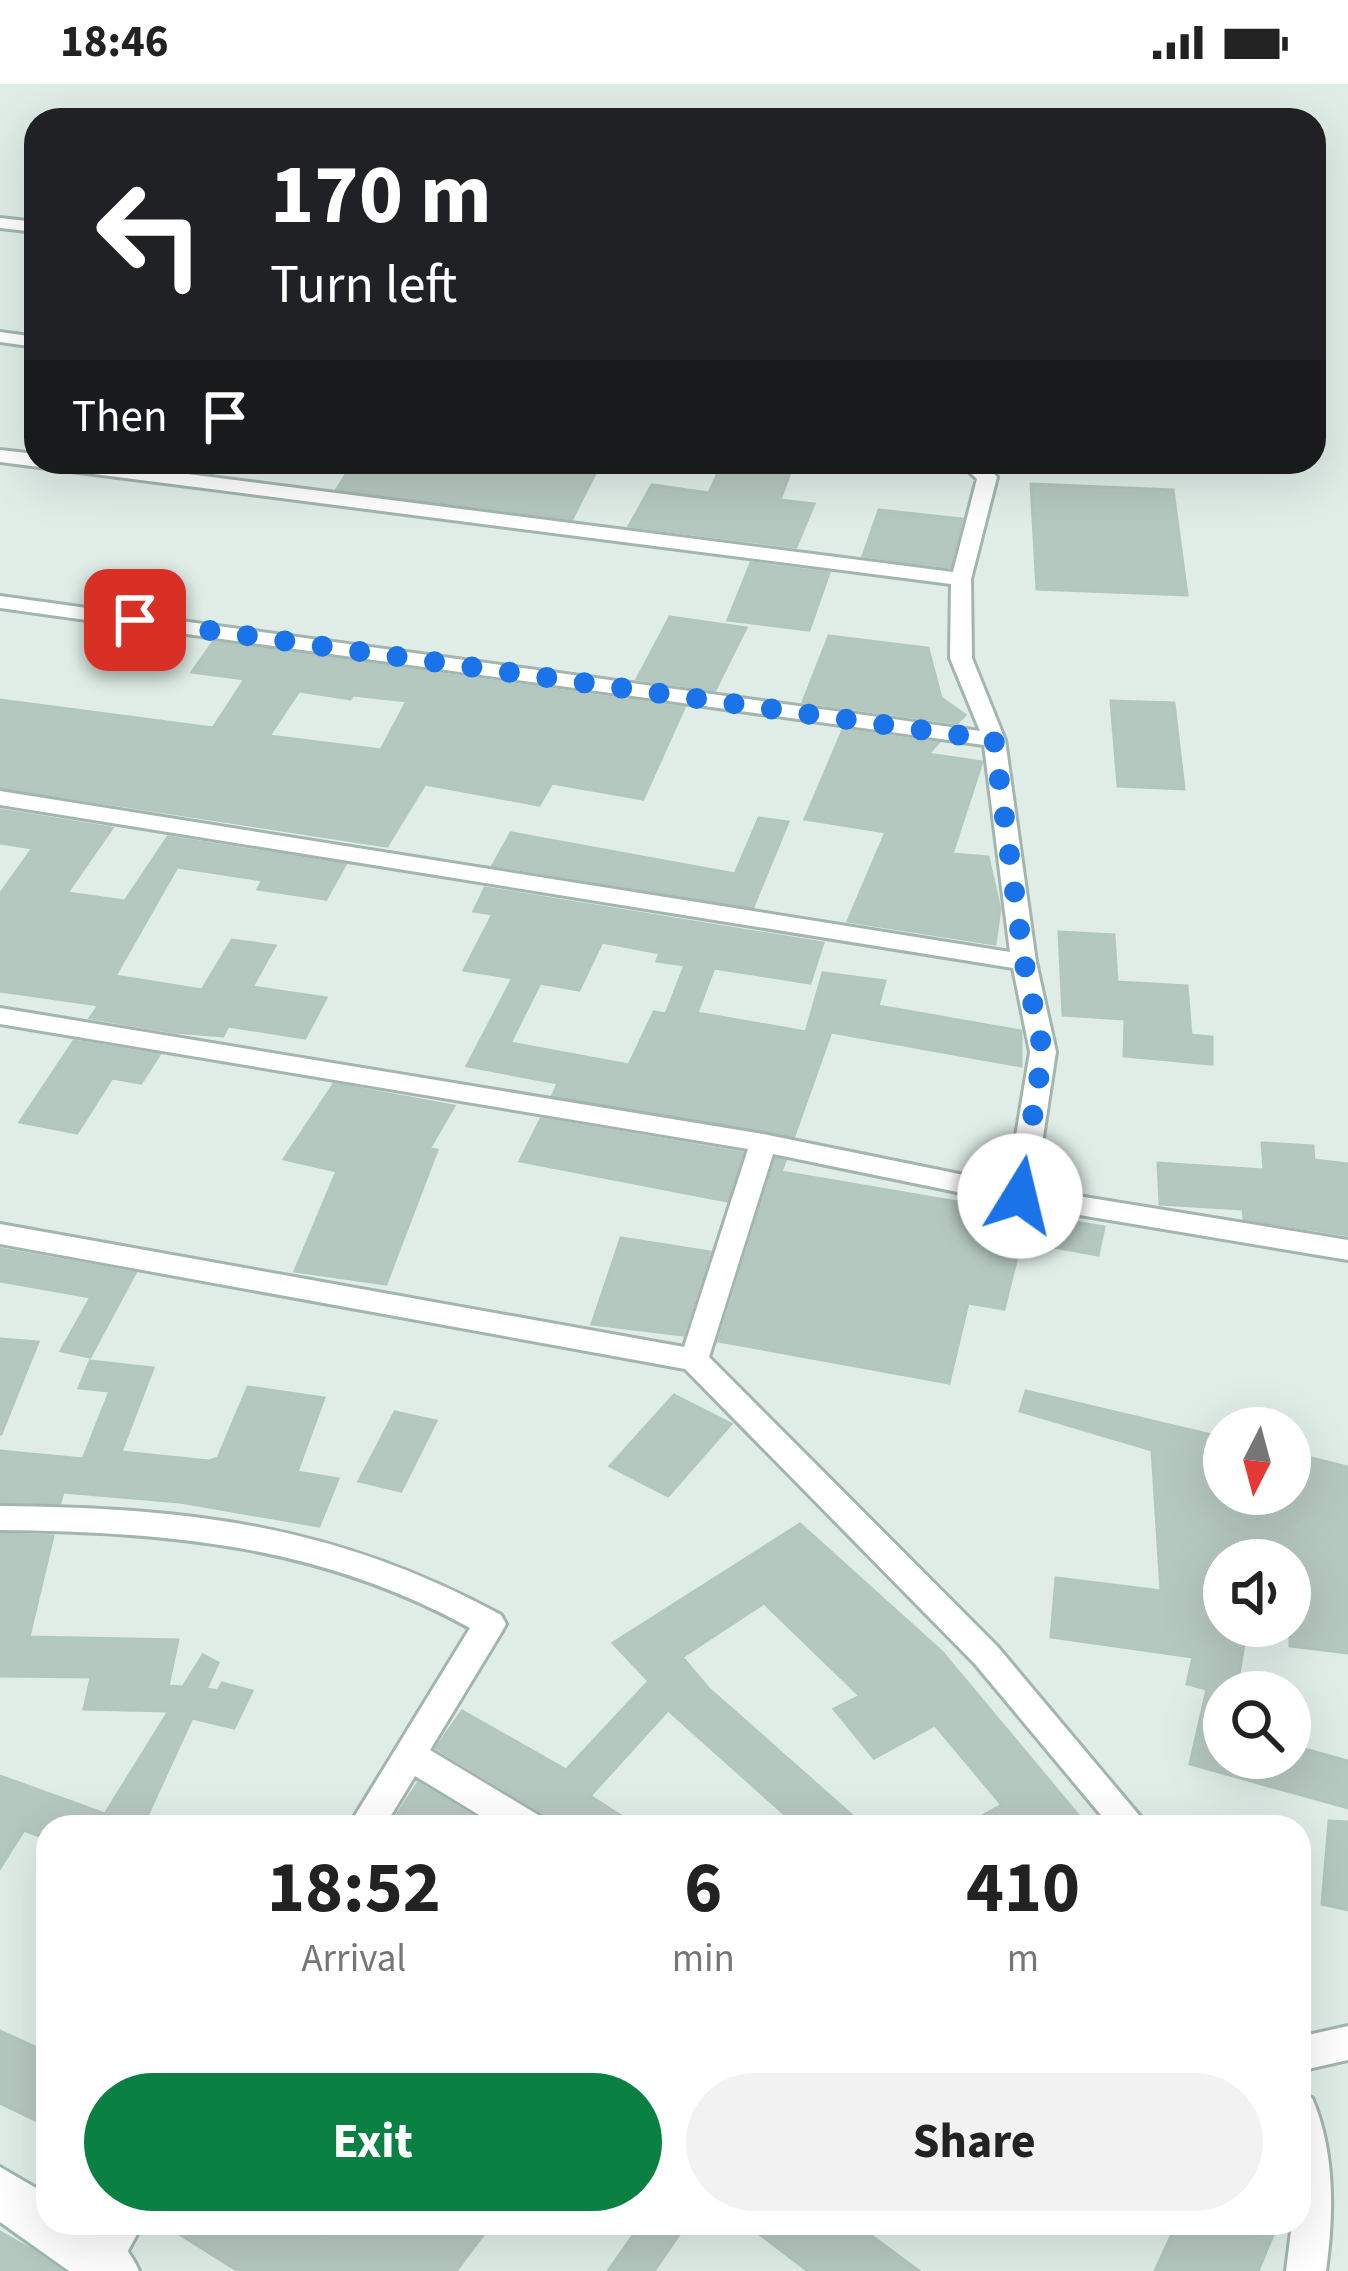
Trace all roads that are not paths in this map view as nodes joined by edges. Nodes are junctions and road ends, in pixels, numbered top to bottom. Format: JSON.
{"nodes":[{"id":1,"x":143,"y":474,"type":"edge"},
{"id":2,"x":983,"y":474,"type":"edge"},
{"id":3,"x":962,"y":580,"type":"junction"},
{"id":4,"x":0,"y":602,"type":"edge"},
{"id":5,"x":994,"y":740,"type":"junction"},
{"id":6,"x":0,"y":797,"type":"edge"},
{"id":7,"x":1024,"y":962,"type":"junction"},
{"id":8,"x":0,"y":1016,"type":"edge"},
{"id":9,"x":763,"y":1143,"type":"junction"},
{"id":10,"x":1020,"y":1196,"type":"junction"},
{"id":11,"x":0,"y":1234,"type":"edge"},
{"id":12,"x":1348,"y":1250,"type":"edge"},
{"id":13,"x":694,"y":1360,"type":"junction"},
{"id":14,"x":0,"y":1519,"type":"edge"},
{"id":15,"x":409,"y":1755,"type":"junction"},
{"id":16,"x":372,"y":1815,"type":"edge"},
{"id":17,"x":508,"y":1815,"type":"edge"},
{"id":18,"x":1122,"y":1815,"type":"edge"},
{"id":19,"x":1348,"y":2043,"type":"edge"},
{"id":20,"x":1311,"y":2051,"type":"edge"},
{"id":21,"x":1311,"y":2177,"type":"edge"},
{"id":22,"x":0,"y":2192,"type":"edge"},
{"id":23,"x":36,"y":2214,"type":"edge"},
{"id":24,"x":71,"y":2235,"type":"edge"},
{"id":25,"x":108,"y":2257,"type":"edge"},
{"id":26,"x":1306,"y":2271,"type":"edge"}],
"edges":[{"from":1,"to":3,"type":"street"},
{"from":2,"to":3,"type":"street"},
{"from":3,"to":5,"type":"street"},
{"from":4,"to":5,"type":"street"},
{"from":5,"to":7,"type":"street"},
{"from":6,"to":7,"type":"street"},
{"from":7,"to":10,"type":"street"},
{"from":8,"to":9,"type":"street"},
{"from":9,"to":10,"type":"street"},
{"from":9,"to":13,"type":"street"},
{"from":10,"to":12,"type":"street"},
{"from":11,"to":13,"type":"street"},
{"from":13,"to":18,"type":"street"},
{"from":14,"to":15,"type":"street"},
{"from":15,"to":16,"type":"street"},
{"from":15,"to":17,"type":"street"},
{"from":19,"to":20,"type":"street"},
{"from":21,"to":26,"type":"street"},
{"from":22,"to":23,"type":"street"},
{"from":24,"to":25,"type":"street"}]}
